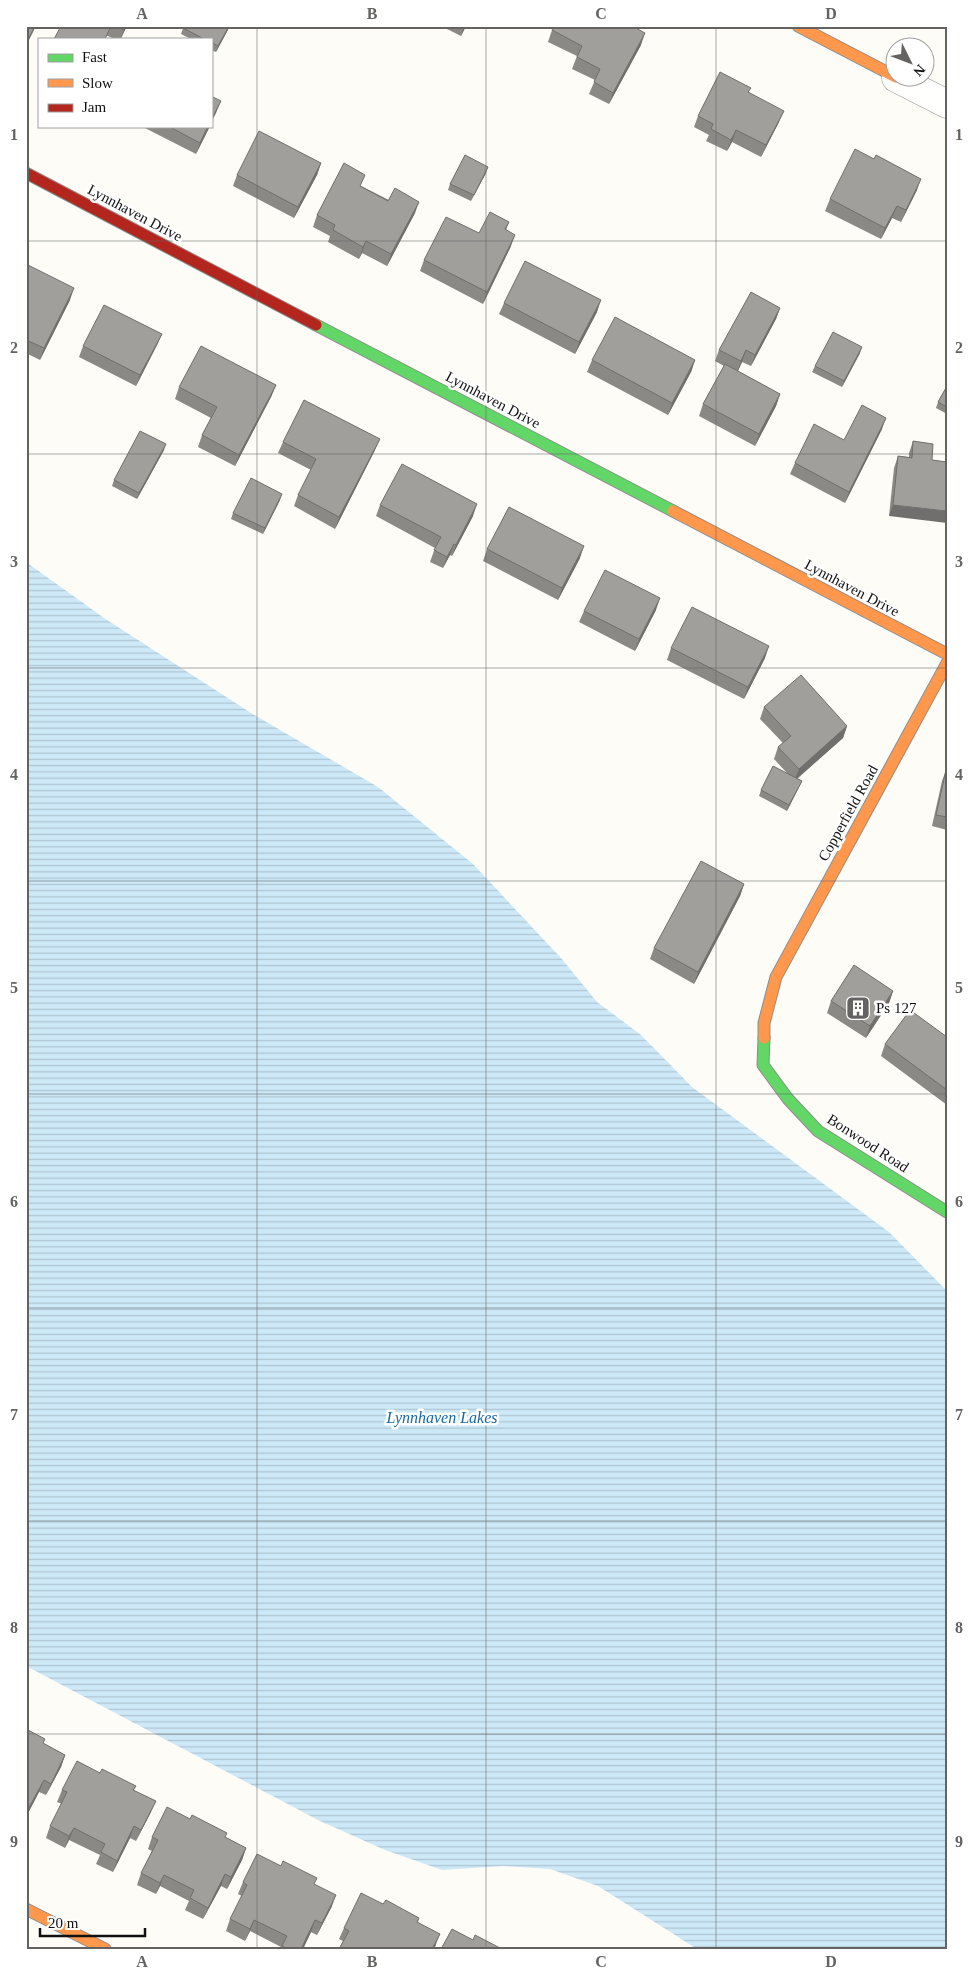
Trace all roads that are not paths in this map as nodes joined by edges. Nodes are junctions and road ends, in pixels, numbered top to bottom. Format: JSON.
{"nodes":[{"id":1,"x":798,"y":26,"type":"edge"},
{"id":2,"x":886,"y":72,"type":"edge"},
{"id":3,"x":917,"y":88,"type":"edge"},
{"id":4,"x":947,"y":104,"type":"edge"},
{"id":5,"x":26,"y":173,"type":"edge"},
{"id":6,"x":947,"y":654,"type":"edge"},
{"id":7,"x":947,"y":663,"type":"edge"},
{"id":8,"x":776,"y":977,"type":"joint"},
{"id":9,"x":947,"y":1212,"type":"edge"},
{"id":10,"x":26,"y":1909,"type":"edge"},
{"id":11,"x":104,"y":1949,"type":"edge"}],
"edges":[{"from":1,"to":2,"type":"street"},
{"from":3,"to":4,"type":"street"},
{"from":5,"to":6,"type":"street","name":"Lynnhaven Drive"},
{"from":7,"to":8,"type":"street","name":"Copperfield Road"},
{"from":8,"to":9,"type":"street","name":"Bonwood Road"},
{"from":10,"to":11,"type":"street"}]}
